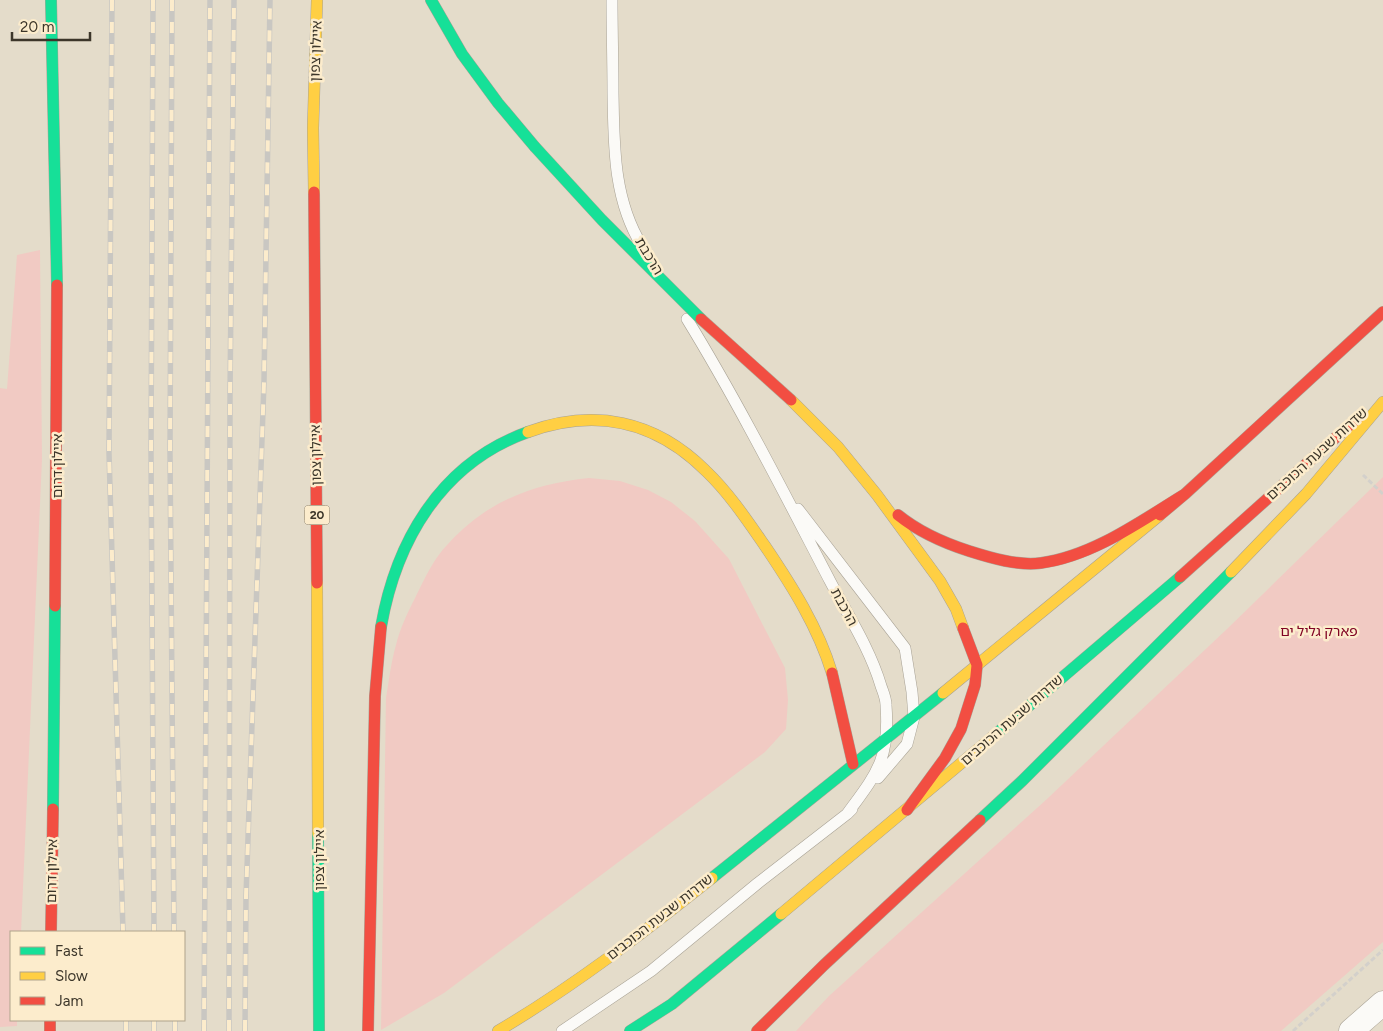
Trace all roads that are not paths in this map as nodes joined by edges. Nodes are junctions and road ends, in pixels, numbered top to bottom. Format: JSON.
{"nodes":[{"id":1,"x":51,"y":0,"type":"edge"},
{"id":2,"x":318,"y":0,"type":"edge"},
{"id":3,"x":431,"y":0,"type":"edge"},
{"id":4,"x":612,"y":0,"type":"edge"},
{"id":5,"x":1383,"y":312,"type":"edge"},
{"id":6,"x":1383,"y":395,"type":"edge"},
{"id":7,"x":1383,"y":402,"type":"edge"},
{"id":8,"x":779,"y":484,"type":"junction"},
{"id":9,"x":1185,"y":494,"type":"junction"},
{"id":10,"x":877,"y":495,"type":"junction"},
{"id":11,"x":977,"y":665,"type":"junction"},
{"id":12,"x":914,"y":716,"type":"junction"},
{"id":13,"x":886,"y":738,"type":"junction"},
{"id":14,"x":853,"y":764,"type":"junction"},
{"id":15,"x":907,"y":810,"type":"junction"},
{"id":16,"x":847,"y":814,"type":"junction"},
{"id":17,"x":51,"y":931,"type":"edge"},
{"id":18,"x":1383,"y":1003,"type":"edge"},
{"id":19,"x":319,"y":1031,"type":"edge"},
{"id":20,"x":368,"y":1031,"type":"edge"},
{"id":21,"x":498,"y":1031,"type":"edge"},
{"id":22,"x":562,"y":1031,"type":"edge"},
{"id":23,"x":630,"y":1031,"type":"edge"},
{"id":24,"x":757,"y":1031,"type":"edge"},
{"id":25,"x":1351,"y":1031,"type":"edge"}],
"edges":[{"from":1,"to":17,"type":"main road","name":"איילון דרום"},
{"from":2,"to":19,"type":"main road","name":"איילון צפון","number":"20"},
{"from":3,"to":10,"type":"main road","bridge":true},
{"from":4,"to":8,"type":"lane","name":"הרכבת"},
{"from":5,"to":9,"type":"main road","name":"שדרות שבעת הכוכבים"},
{"from":6,"to":15,"type":"main road","name":"שדרות שבעת הכוכבים"},
{"from":7,"to":24,"type":"main road"},
{"from":8,"to":12,"type":"lane","name":"הרכבת"},
{"from":8,"to":13,"type":"lane","name":"הרכבת"},
{"from":9,"to":10,"type":"main road"},
{"from":9,"to":11,"type":"main road","name":"שדרות שבעת הכוכבים"},
{"from":10,"to":11,"type":"main road"},
{"from":11,"to":12,"type":"main road","name":"שדרות שבעת הכוכבים"},
{"from":11,"to":15,"type":"main road"},
{"from":12,"to":13,"type":"main road","name":"שדרות שבעת הכוכבים"},
{"from":12,"to":16,"type":"lane"},
{"from":13,"to":14,"type":"main road","name":"שדרות שבעת הכוכבים"},
{"from":13,"to":16,"type":"lane"},
{"from":14,"to":20,"type":"main road"},
{"from":14,"to":21,"type":"main road","name":"שדרות שבעת הכוכבים"},
{"from":15,"to":23,"type":"main road","name":"שדרות שבעת הכוכבים"},
{"from":16,"to":22,"type":"lane"},
{"from":18,"to":25,"type":"street"}]}
